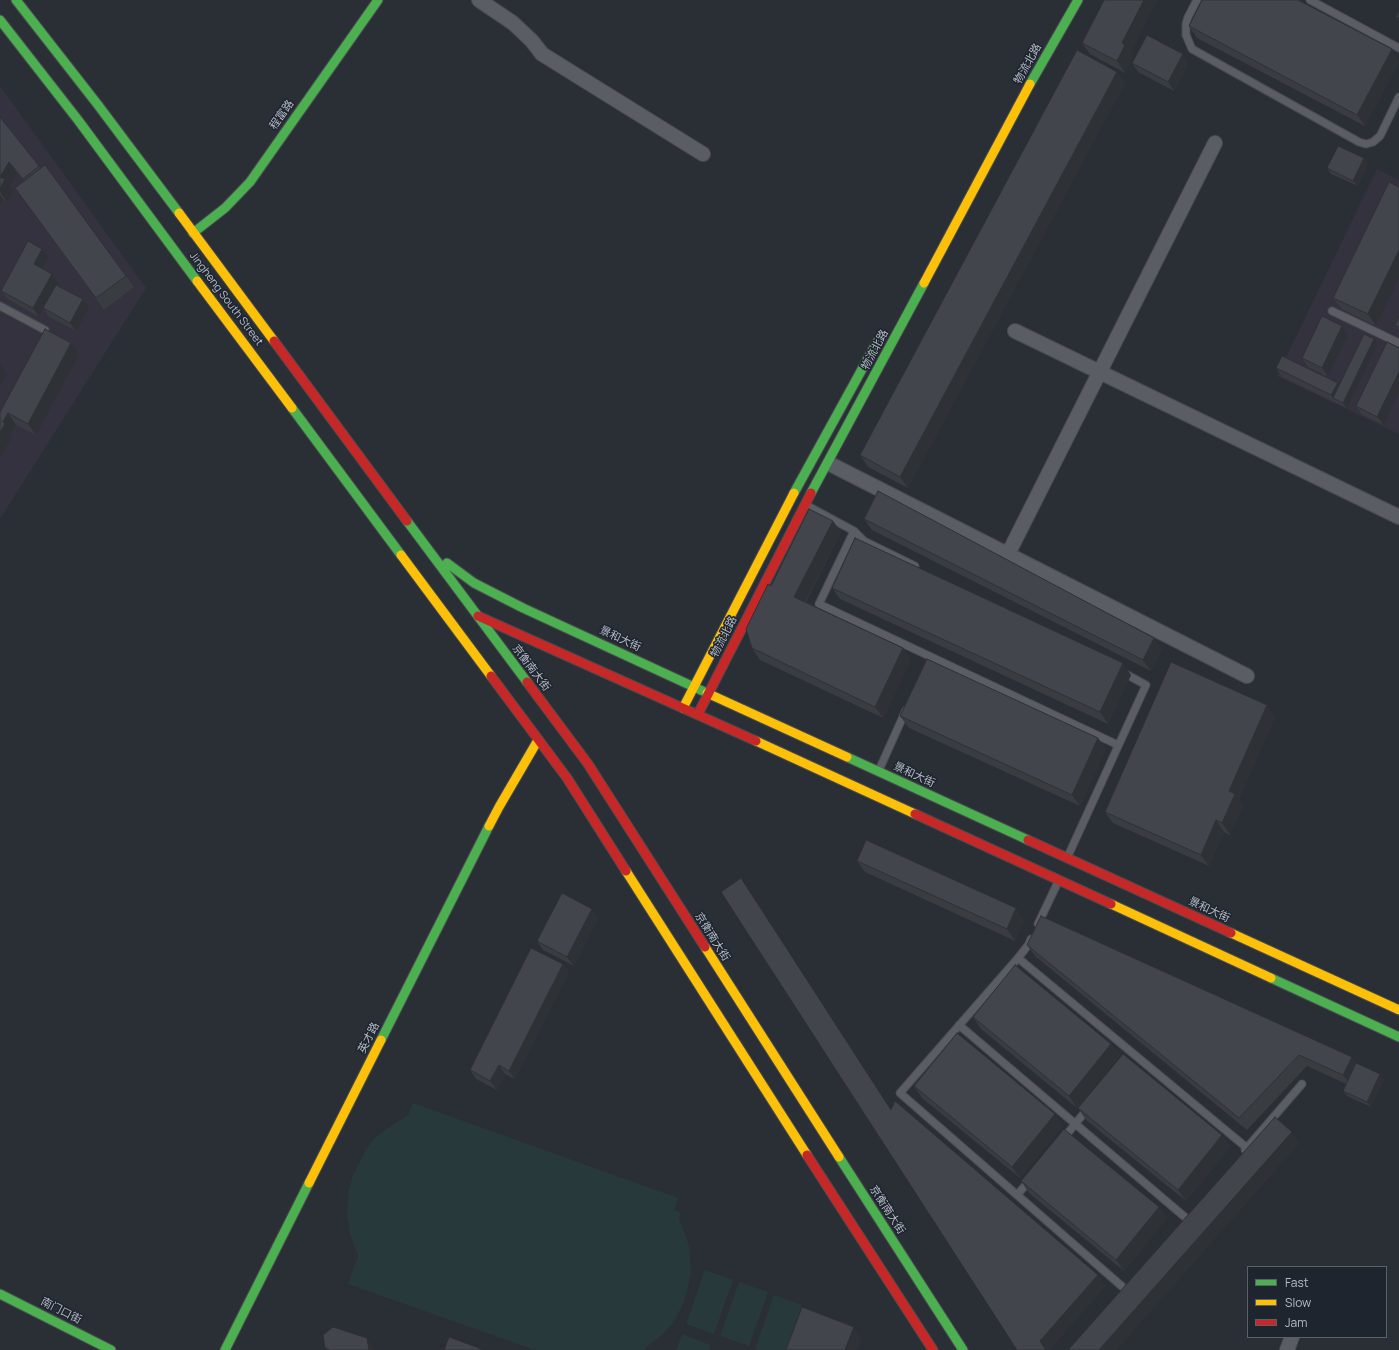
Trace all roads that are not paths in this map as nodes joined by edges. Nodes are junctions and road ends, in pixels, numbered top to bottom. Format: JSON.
{"nodes":[{"id":1,"x":16,"y":0,"type":"edge"},
{"id":2,"x":378,"y":0,"type":"edge"},
{"id":3,"x":480,"y":0,"type":"edge"},
{"id":4,"x":1078,"y":0,"type":"edge"},
{"id":5,"x":1310,"y":0,"type":"edge"},
{"id":6,"x":1195,"y":1,"type":"edge"},
{"id":7,"x":0,"y":20,"type":"edge"},
{"id":8,"x":1399,"y":48,"type":"edge"},
{"id":9,"x":1399,"y":97,"type":"edge"},
{"id":10,"x":1215,"y":143,"type":"dead end"},
{"id":11,"x":703,"y":154,"type":"dead end"},
{"id":12,"x":193,"y":233,"type":"junction"},
{"id":13,"x":0,"y":306,"type":"edge"},
{"id":14,"x":1332,"y":311,"type":"edge"},
{"id":15,"x":45,"y":330,"type":"edge"},
{"id":16,"x":1016,"y":331,"type":"dead end"},
{"id":17,"x":880,"y":336,"type":"dead end"},
{"id":18,"x":1399,"y":343,"type":"edge"},
{"id":19,"x":1100,"y":372,"type":"junction"},
{"id":20,"x":832,"y":465,"type":"dead end"},
{"id":21,"x":805,"y":505,"type":"junction"},
{"id":22,"x":1399,"y":517,"type":"edge"},
{"id":23,"x":854,"y":531,"type":"junction"},
{"id":24,"x":427,"y":548,"type":"junction"},
{"id":25,"x":1008,"y":554,"type":"junction"},
{"id":26,"x":921,"y":569,"type":"edge"},
{"id":27,"x":430,"y":593,"type":"junction"},
{"id":28,"x":443,"y":600,"type":"dead end"},
{"id":29,"x":457,"y":606,"type":"dead end"},
{"id":30,"x":477,"y":615,"type":"junction"},
{"id":31,"x":1118,"y":670,"type":"edge"},
{"id":32,"x":1247,"y":676,"type":"dead end"},
{"id":33,"x":694,"y":686,"type":"junction"},
{"id":34,"x":709,"y":692,"type":"junction"},
{"id":35,"x":910,"y":700,"type":"edge"},
{"id":36,"x":683,"y":708,"type":"junction"},
{"id":37,"x":698,"y":714,"type":"junction"},
{"id":38,"x":538,"y":740,"type":"junction"},
{"id":39,"x":1118,"y":745,"type":"junction"},
{"id":40,"x":878,"y":771,"type":"junction"},
{"id":41,"x":1067,"y":858,"type":"junction"},
{"id":42,"x":1059,"y":880,"type":"junction"},
{"id":43,"x":1018,"y":958,"type":"junction"},
{"id":44,"x":1399,"y":1010,"type":"edge"},
{"id":45,"x":959,"y":1025,"type":"junction"},
{"id":46,"x":1399,"y":1037,"type":"edge"},
{"id":47,"x":1302,"y":1084,"type":"dead end"},
{"id":48,"x":1094,"y":1100,"type":"edge"},
{"id":49,"x":1075,"y":1124,"type":"junction"},
{"id":50,"x":1056,"y":1147,"type":"edge"},
{"id":51,"x":1036,"y":1171,"type":"edge"},
{"id":52,"x":1017,"y":1195,"type":"junction"},
{"id":53,"x":1186,"y":1218,"type":"edge"},
{"id":54,"x":1125,"y":1289,"type":"edge"},
{"id":55,"x":0,"y":1294,"type":"edge"},
{"id":56,"x":1292,"y":1338,"type":"edge"},
{"id":57,"x":111,"y":1350,"type":"edge"},
{"id":58,"x":225,"y":1350,"type":"edge"},
{"id":59,"x":933,"y":1350,"type":"edge"},
{"id":60,"x":963,"y":1350,"type":"edge"},
{"id":61,"x":1287,"y":1350,"type":"edge"}],
"edges":[{"from":1,"to":12,"type":"main road","name":"Jingheng South Street"},
{"from":2,"to":12,"type":"main road","name":"程富路"},
{"from":3,"to":11,"type":"street"},
{"from":4,"to":21,"type":"main road","name":"物流北路"},
{"from":5,"to":8,"type":"lane"},
{"from":6,"to":9,"type":"lane"},
{"from":7,"to":27,"type":"main road","name":"Jingheng South Street"},
{"from":10,"to":19,"type":"street"},
{"from":12,"to":24,"type":"main road","name":"Jingheng South Street"},
{"from":13,"to":15,"type":"lane"},
{"from":14,"to":18,"type":"lane"},
{"from":16,"to":19,"type":"street"},
{"from":17,"to":33,"type":"main road","name":"物流北路"},
{"from":19,"to":22,"type":"street"},
{"from":19,"to":25,"type":"street"},
{"from":20,"to":25,"type":"street"},
{"from":21,"to":23,"type":"lane"},
{"from":21,"to":34,"type":"main road","name":"物流北路"},
{"from":23,"to":26,"type":"lane"},
{"from":23,"to":39,"type":"lane"},
{"from":24,"to":30,"type":"main road","name":"京衡南大街"},
{"from":24,"to":33,"type":"main road","name":"景和大街"},
{"from":25,"to":32,"type":"street"},
{"from":27,"to":28,"type":"main road"},
{"from":27,"to":38,"type":"main road"},
{"from":29,"to":30,"type":"main road"},
{"from":30,"to":36,"type":"main road"},
{"from":30,"to":60,"type":"main road","name":"京衡南大街"},
{"from":31,"to":39,"type":"lane"},
{"from":33,"to":34,"type":"main road","name":"景和大街"},
{"from":33,"to":36,"type":"main road","name":"物流北路"},
{"from":34,"to":37,"type":"main road","name":"物流北路"},
{"from":34,"to":40,"type":"main road","name":"景和大街"},
{"from":35,"to":40,"type":"lane"},
{"from":36,"to":37,"type":"main road"},
{"from":37,"to":42,"type":"main road"},
{"from":38,"to":58,"type":"main road","name":"英才路"},
{"from":38,"to":59,"type":"main road"},
{"from":39,"to":41,"type":"lane"},
{"from":40,"to":41,"type":"main road","name":"景和大街"},
{"from":41,"to":44,"type":"main road","name":"景和大街"},
{"from":42,"to":43,"type":"lane"},
{"from":42,"to":46,"type":"main road"},
{"from":43,"to":45,"type":"lane"},
{"from":43,"to":47,"type":"lane"},
{"from":45,"to":49,"type":"lane"},
{"from":45,"to":52,"type":"lane"},
{"from":48,"to":49,"type":"lane"},
{"from":49,"to":50,"type":"lane"},
{"from":49,"to":53,"type":"lane"},
{"from":51,"to":52,"type":"lane"},
{"from":52,"to":54,"type":"lane"},
{"from":55,"to":57,"type":"main road","name":"南门口街"},
{"from":56,"to":61,"type":"street"}]}
